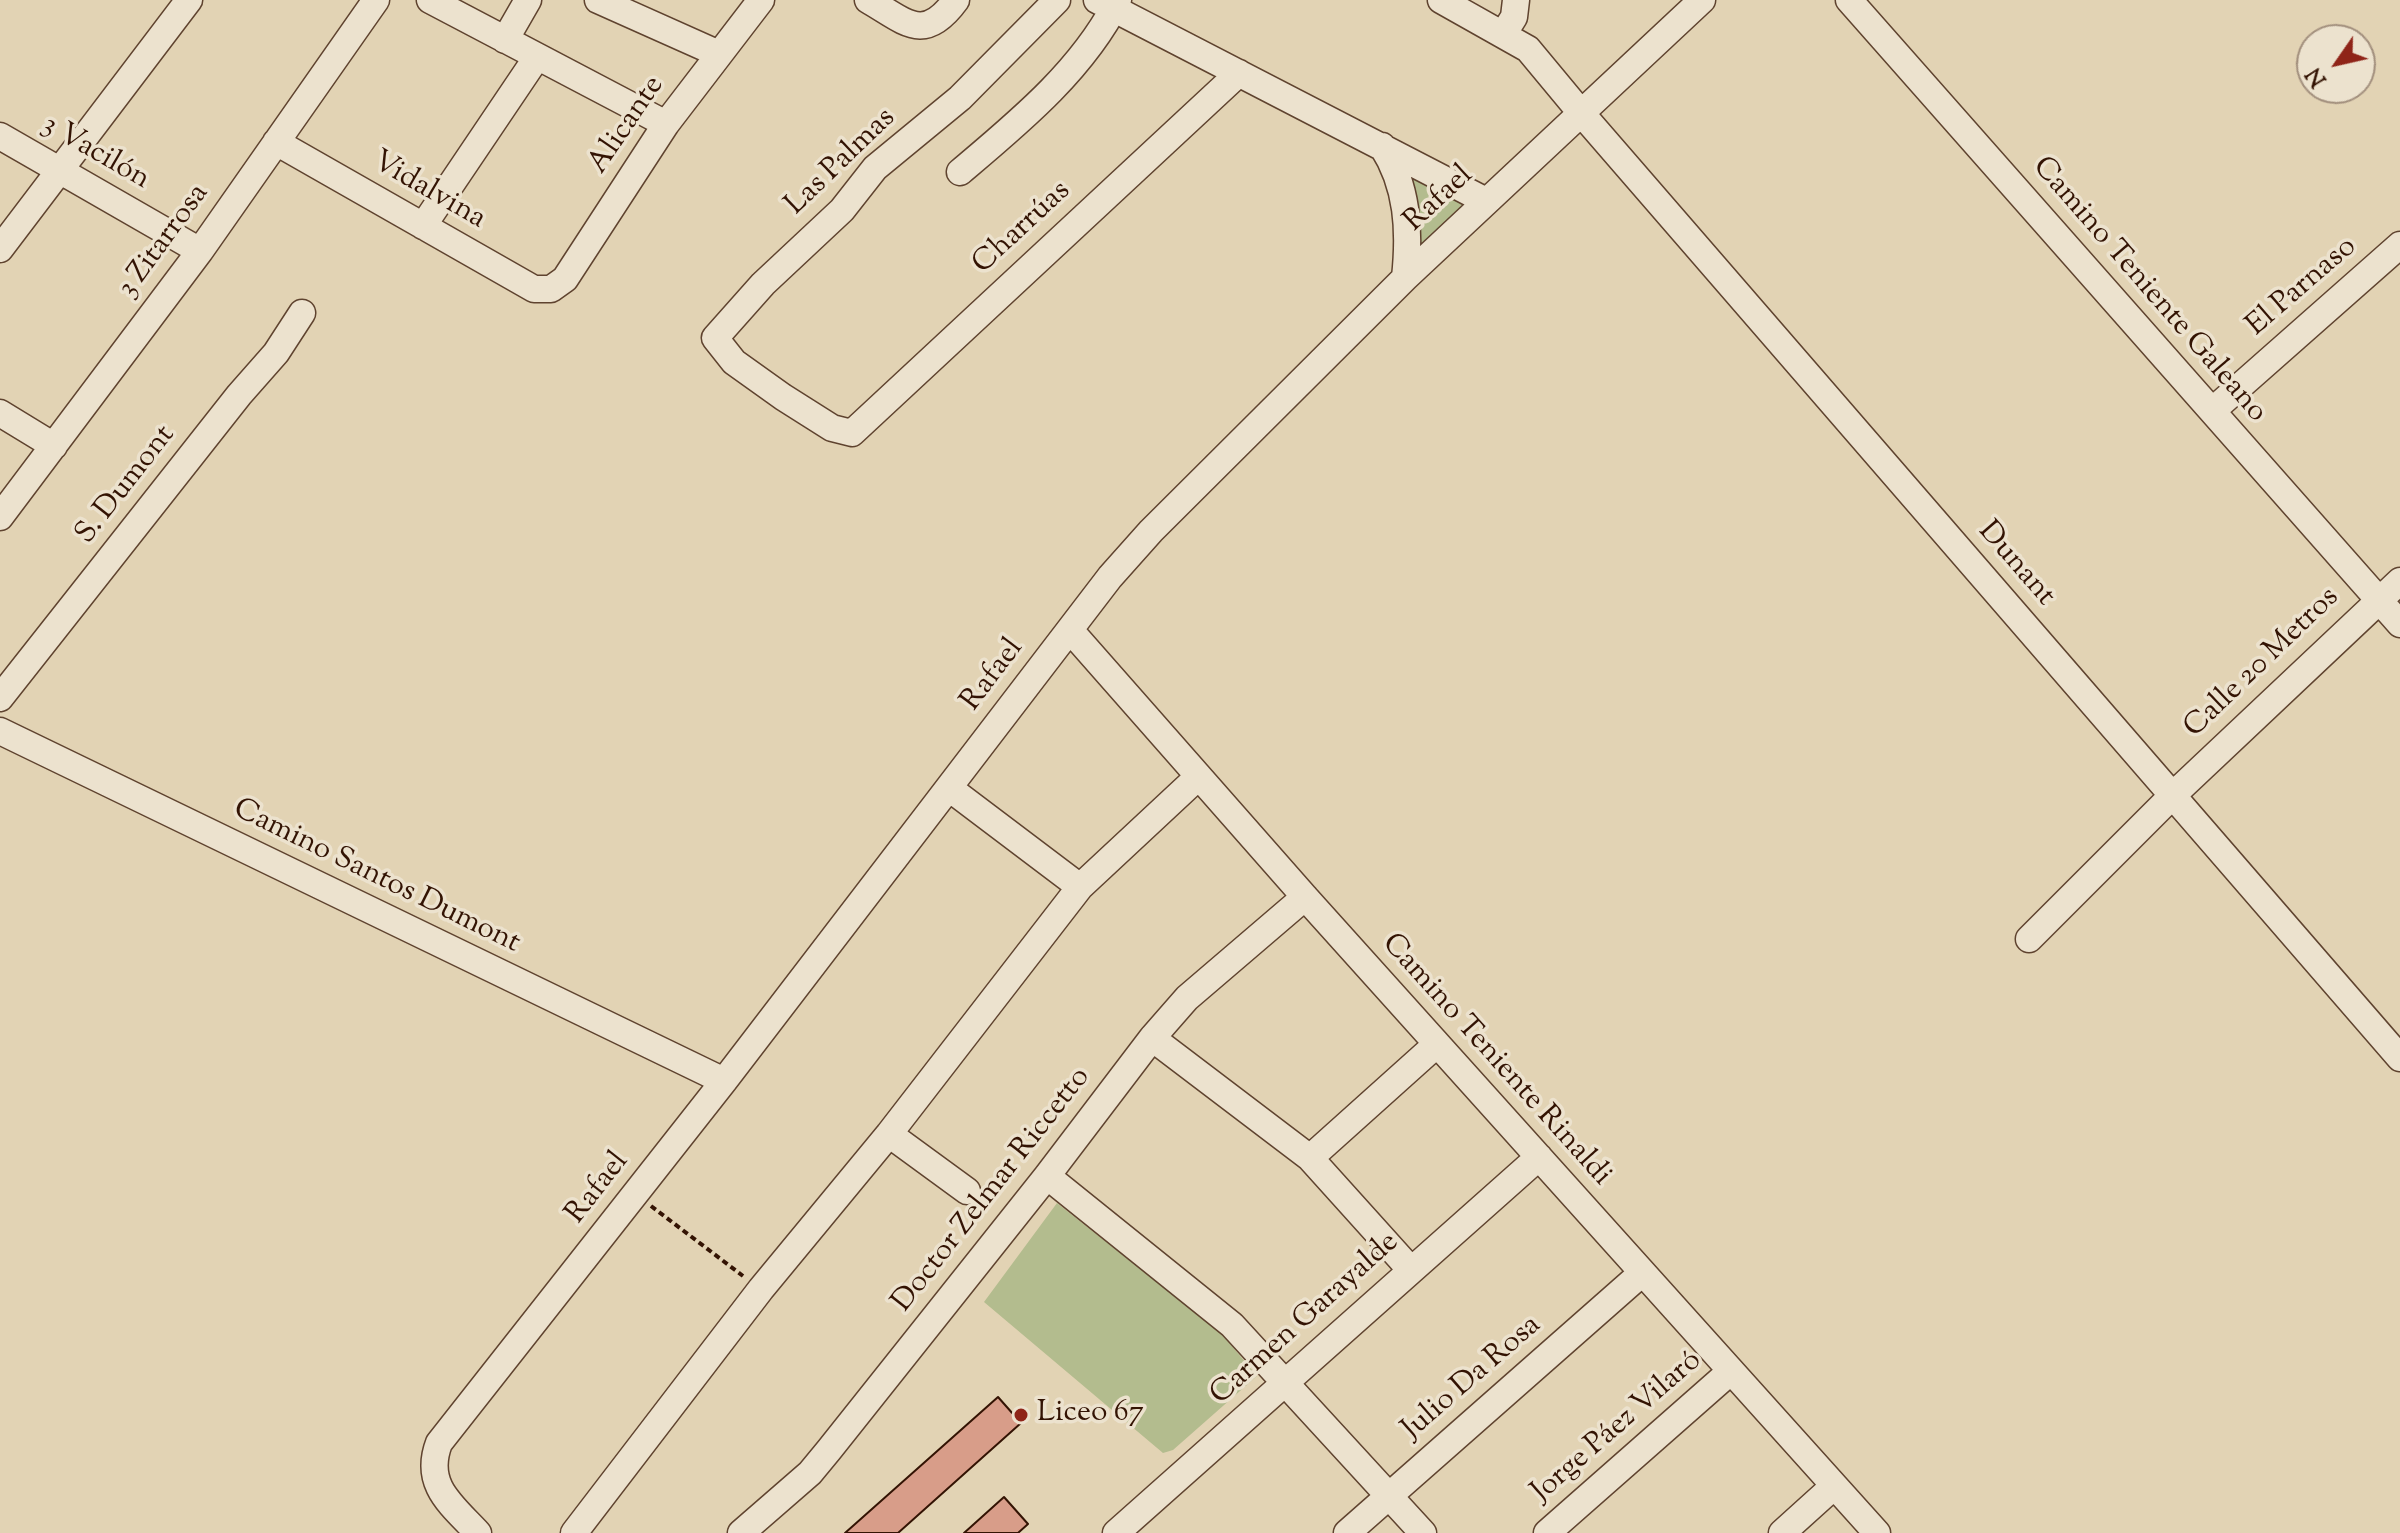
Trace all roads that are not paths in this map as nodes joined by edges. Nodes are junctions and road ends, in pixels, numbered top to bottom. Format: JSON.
{"nodes":[{"id":1,"x":189,"y":0,"type":"edge"},
{"id":2,"x":376,"y":0,"type":"edge"},
{"id":3,"x":430,"y":0,"type":"edge"},
{"id":4,"x":528,"y":0,"type":"edge"},
{"id":5,"x":598,"y":0,"type":"edge"},
{"id":6,"x":761,"y":0,"type":"edge"},
{"id":7,"x":868,"y":0,"type":"edge"},
{"id":8,"x":956,"y":0,"type":"edge"},
{"id":9,"x":1057,"y":0,"type":"edge"},
{"id":10,"x":1441,"y":0,"type":"edge"},
{"id":11,"x":1516,"y":0,"type":"edge"},
{"id":12,"x":1849,"y":0,"type":"edge"},
{"id":13,"x":1110,"y":3,"type":"edge"},
{"id":14,"x":1689,"y":4,"type":"edge"},
{"id":15,"x":1504,"y":33,"type":"junction"},
{"id":16,"x":505,"y":40,"type":"junction"},
{"id":17,"x":719,"y":54,"type":"junction"},
{"id":18,"x":537,"y":57,"type":"junction"},
{"id":19,"x":1239,"y":73,"type":"junction"},
{"id":20,"x":1582,"y":114,"type":"junction"},
{"id":21,"x":666,"y":124,"type":"junction"},
{"id":22,"x":0,"y":136,"type":"edge"},
{"id":23,"x":276,"y":142,"type":"junction"},
{"id":24,"x":1382,"y":146,"type":"junction"},
{"id":25,"x":59,"y":170,"type":"junction"},
{"id":26,"x":960,"y":172,"type":"dead end"},
{"id":27,"x":1486,"y":201,"type":"junction"},
{"id":28,"x":423,"y":226,"type":"junction"},
{"id":29,"x":2400,"y":245,"type":"edge"},
{"id":30,"x":0,"y":249,"type":"edge"},
{"id":31,"x":200,"y":251,"type":"junction"},
{"id":32,"x":1405,"y":278,"type":"junction"},
{"id":33,"x":551,"y":289,"type":"joint"},
{"id":34,"x":302,"y":313,"type":"dead end"},
{"id":35,"x":2212,"y":411,"type":"junction"},
{"id":36,"x":0,"y":413,"type":"edge"},
{"id":37,"x":852,"y":433,"type":"joint"},
{"id":38,"x":54,"y":446,"type":"junction"},
{"id":39,"x":0,"y":517,"type":"edge"},
{"id":40,"x":2400,"y":581,"type":"edge"},
{"id":41,"x":2378,"y":599,"type":"junction"},
{"id":42,"x":2400,"y":624,"type":"edge"},
{"id":43,"x":1070,"y":630,"type":"junction"},
{"id":44,"x":0,"y":698,"type":"edge"},
{"id":45,"x":0,"y":731,"type":"edge"},
{"id":46,"x":1198,"y":777,"type":"junction"},
{"id":47,"x":949,"y":788,"type":"junction"},
{"id":48,"x":2172,"y":796,"type":"junction"},
{"id":49,"x":1080,"y":887,"type":"junction"},
{"id":50,"x":1305,"y":897,"type":"junction"},
{"id":51,"x":2029,"y":939,"type":"dead end"},
{"id":52,"x":1152,"y":1038,"type":"junction"},
{"id":53,"x":1437,"y":1044,"type":"junction"},
{"id":54,"x":2400,"y":1058,"type":"edge"},
{"id":55,"x":724,"y":1081,"type":"junction"},
{"id":56,"x":889,"y":1134,"type":"junction"},
{"id":57,"x":1539,"y":1157,"type":"junction"},
{"id":58,"x":1310,"y":1158,"type":"junction"},
{"id":59,"x":1047,"y":1176,"type":"junction"},
{"id":60,"x":967,"y":1191,"type":"dead end"},
{"id":61,"x":1410,"y":1269,"type":"junction"},
{"id":62,"x":1642,"y":1273,"type":"junction"},
{"id":63,"x":1731,"y":1371,"type":"junction"},
{"id":64,"x":1286,"y":1381,"type":"junction"},
{"id":65,"x":1834,"y":1486,"type":"junction"},
{"id":66,"x":1390,"y":1495,"type":"junction"},
{"id":67,"x":478,"y":1533,"type":"edge"},
{"id":68,"x":574,"y":1533,"type":"edge"},
{"id":69,"x":741,"y":1533,"type":"edge"},
{"id":70,"x":1116,"y":1533,"type":"edge"},
{"id":71,"x":1347,"y":1533,"type":"edge"},
{"id":72,"x":1423,"y":1533,"type":"edge"},
{"id":73,"x":1547,"y":1533,"type":"edge"},
{"id":74,"x":1782,"y":1533,"type":"edge"},
{"id":75,"x":1877,"y":1533,"type":"edge"}],
"edges":[{"from":1,"to":25,"type":"street"},
{"from":2,"to":23,"type":"street","name":"3 Zitarrosa"},
{"from":3,"to":16,"type":"street"},
{"from":4,"to":16,"type":"street"},
{"from":5,"to":17,"type":"street"},
{"from":6,"to":17,"type":"street","name":"Alicante"},
{"from":7,"to":8,"type":"street"},
{"from":9,"to":37,"type":"street","name":"Las Palmas"},
{"from":10,"to":15,"type":"street","name":"Dunant"},
{"from":11,"to":15,"type":"street"},
{"from":12,"to":35,"type":"street","name":"Camino Teniente Galeano"},
{"from":13,"to":19,"type":"street"},
{"from":13,"to":26,"type":"street"},
{"from":14,"to":20,"type":"street","name":"Rafael"},
{"from":15,"to":20,"type":"street","name":"Dunant"},
{"from":16,"to":18,"type":"street"},
{"from":17,"to":21,"type":"street","name":"Alicante"},
{"from":18,"to":21,"type":"street"},
{"from":18,"to":28,"type":"street"},
{"from":19,"to":24,"type":"street"},
{"from":19,"to":37,"type":"street","name":"Charrúas"},
{"from":20,"to":27,"type":"street","name":"Rafael"},
{"from":20,"to":48,"type":"street","name":"Dunant"},
{"from":21,"to":33,"type":"street","name":"Alicante"},
{"from":22,"to":25,"type":"street","name":"3 Vacilón"},
{"from":23,"to":28,"type":"street","name":"Vidalvina"},
{"from":23,"to":31,"type":"street","name":"3 Zitarrosa"},
{"from":24,"to":27,"type":"street"},
{"from":24,"to":32,"type":"street"},
{"from":25,"to":30,"type":"street"},
{"from":25,"to":31,"type":"street","name":"3 Vacilón"},
{"from":27,"to":32,"type":"street","name":"Rafael"},
{"from":28,"to":33,"type":"street","name":"Vidalvina"},
{"from":29,"to":35,"type":"street","name":"El Parnaso"},
{"from":31,"to":38,"type":"street","name":"3 Zitarrosa"},
{"from":32,"to":43,"type":"street","name":"Rafael"},
{"from":34,"to":44,"type":"street","name":"S. Dumont"},
{"from":35,"to":41,"type":"street","name":"Camino Teniente Galeano"},
{"from":36,"to":38,"type":"street"},
{"from":38,"to":39,"type":"street","name":"3 Zitarrosa"},
{"from":40,"to":41,"type":"street","name":"Calle 20 Metros"},
{"from":41,"to":42,"type":"street","name":"Camino Teniente Galeano"},
{"from":41,"to":48,"type":"street","name":"Calle 20 Metros"},
{"from":43,"to":46,"type":"street","name":"Camino Teniente Rinaldi"},
{"from":43,"to":47,"type":"street","name":"Rafael"},
{"from":45,"to":55,"type":"street","name":"Camino Santos Dumont"},
{"from":46,"to":49,"type":"street"},
{"from":46,"to":50,"type":"street","name":"Camino Teniente Rinaldi"},
{"from":47,"to":49,"type":"street"},
{"from":47,"to":55,"type":"street","name":"Rafael"},
{"from":48,"to":51,"type":"street","name":"Calle 20 Metros"},
{"from":48,"to":54,"type":"street","name":"Dunant"},
{"from":49,"to":56,"type":"street"},
{"from":50,"to":52,"type":"street","name":"Doctor Zelmar Riccetto"},
{"from":50,"to":53,"type":"street","name":"Camino Teniente Rinaldi"},
{"from":52,"to":58,"type":"street"},
{"from":52,"to":59,"type":"street","name":"Doctor Zelmar Riccetto"},
{"from":53,"to":57,"type":"street","name":"Camino Teniente Rinaldi"},
{"from":53,"to":58,"type":"street"},
{"from":55,"to":67,"type":"street","name":"Rafael"},
{"from":56,"to":60,"type":"street"},
{"from":56,"to":68,"type":"street"},
{"from":57,"to":61,"type":"street","name":"Carmen Garayalde"},
{"from":57,"to":62,"type":"street","name":"Camino Teniente Rinaldi"},
{"from":58,"to":61,"type":"street"},
{"from":59,"to":64,"type":"street"},
{"from":59,"to":69,"type":"street","name":"Doctor Zelmar Riccetto"},
{"from":61,"to":64,"type":"street","name":"Carmen Garayalde"},
{"from":62,"to":63,"type":"street","name":"Camino Teniente Rinaldi"},
{"from":62,"to":66,"type":"street","name":"Julio Da Rosa"},
{"from":63,"to":65,"type":"street","name":"Camino Teniente Rinaldi"},
{"from":63,"to":73,"type":"street","name":"Jorge Páez Vilaró"},
{"from":64,"to":66,"type":"street"},
{"from":64,"to":70,"type":"street","name":"Carmen Garayalde"},
{"from":65,"to":74,"type":"street"},
{"from":65,"to":75,"type":"street","name":"Camino Teniente Rinaldi"},
{"from":66,"to":71,"type":"street","name":"Julio Da Rosa"},
{"from":66,"to":72,"type":"street"}]}
